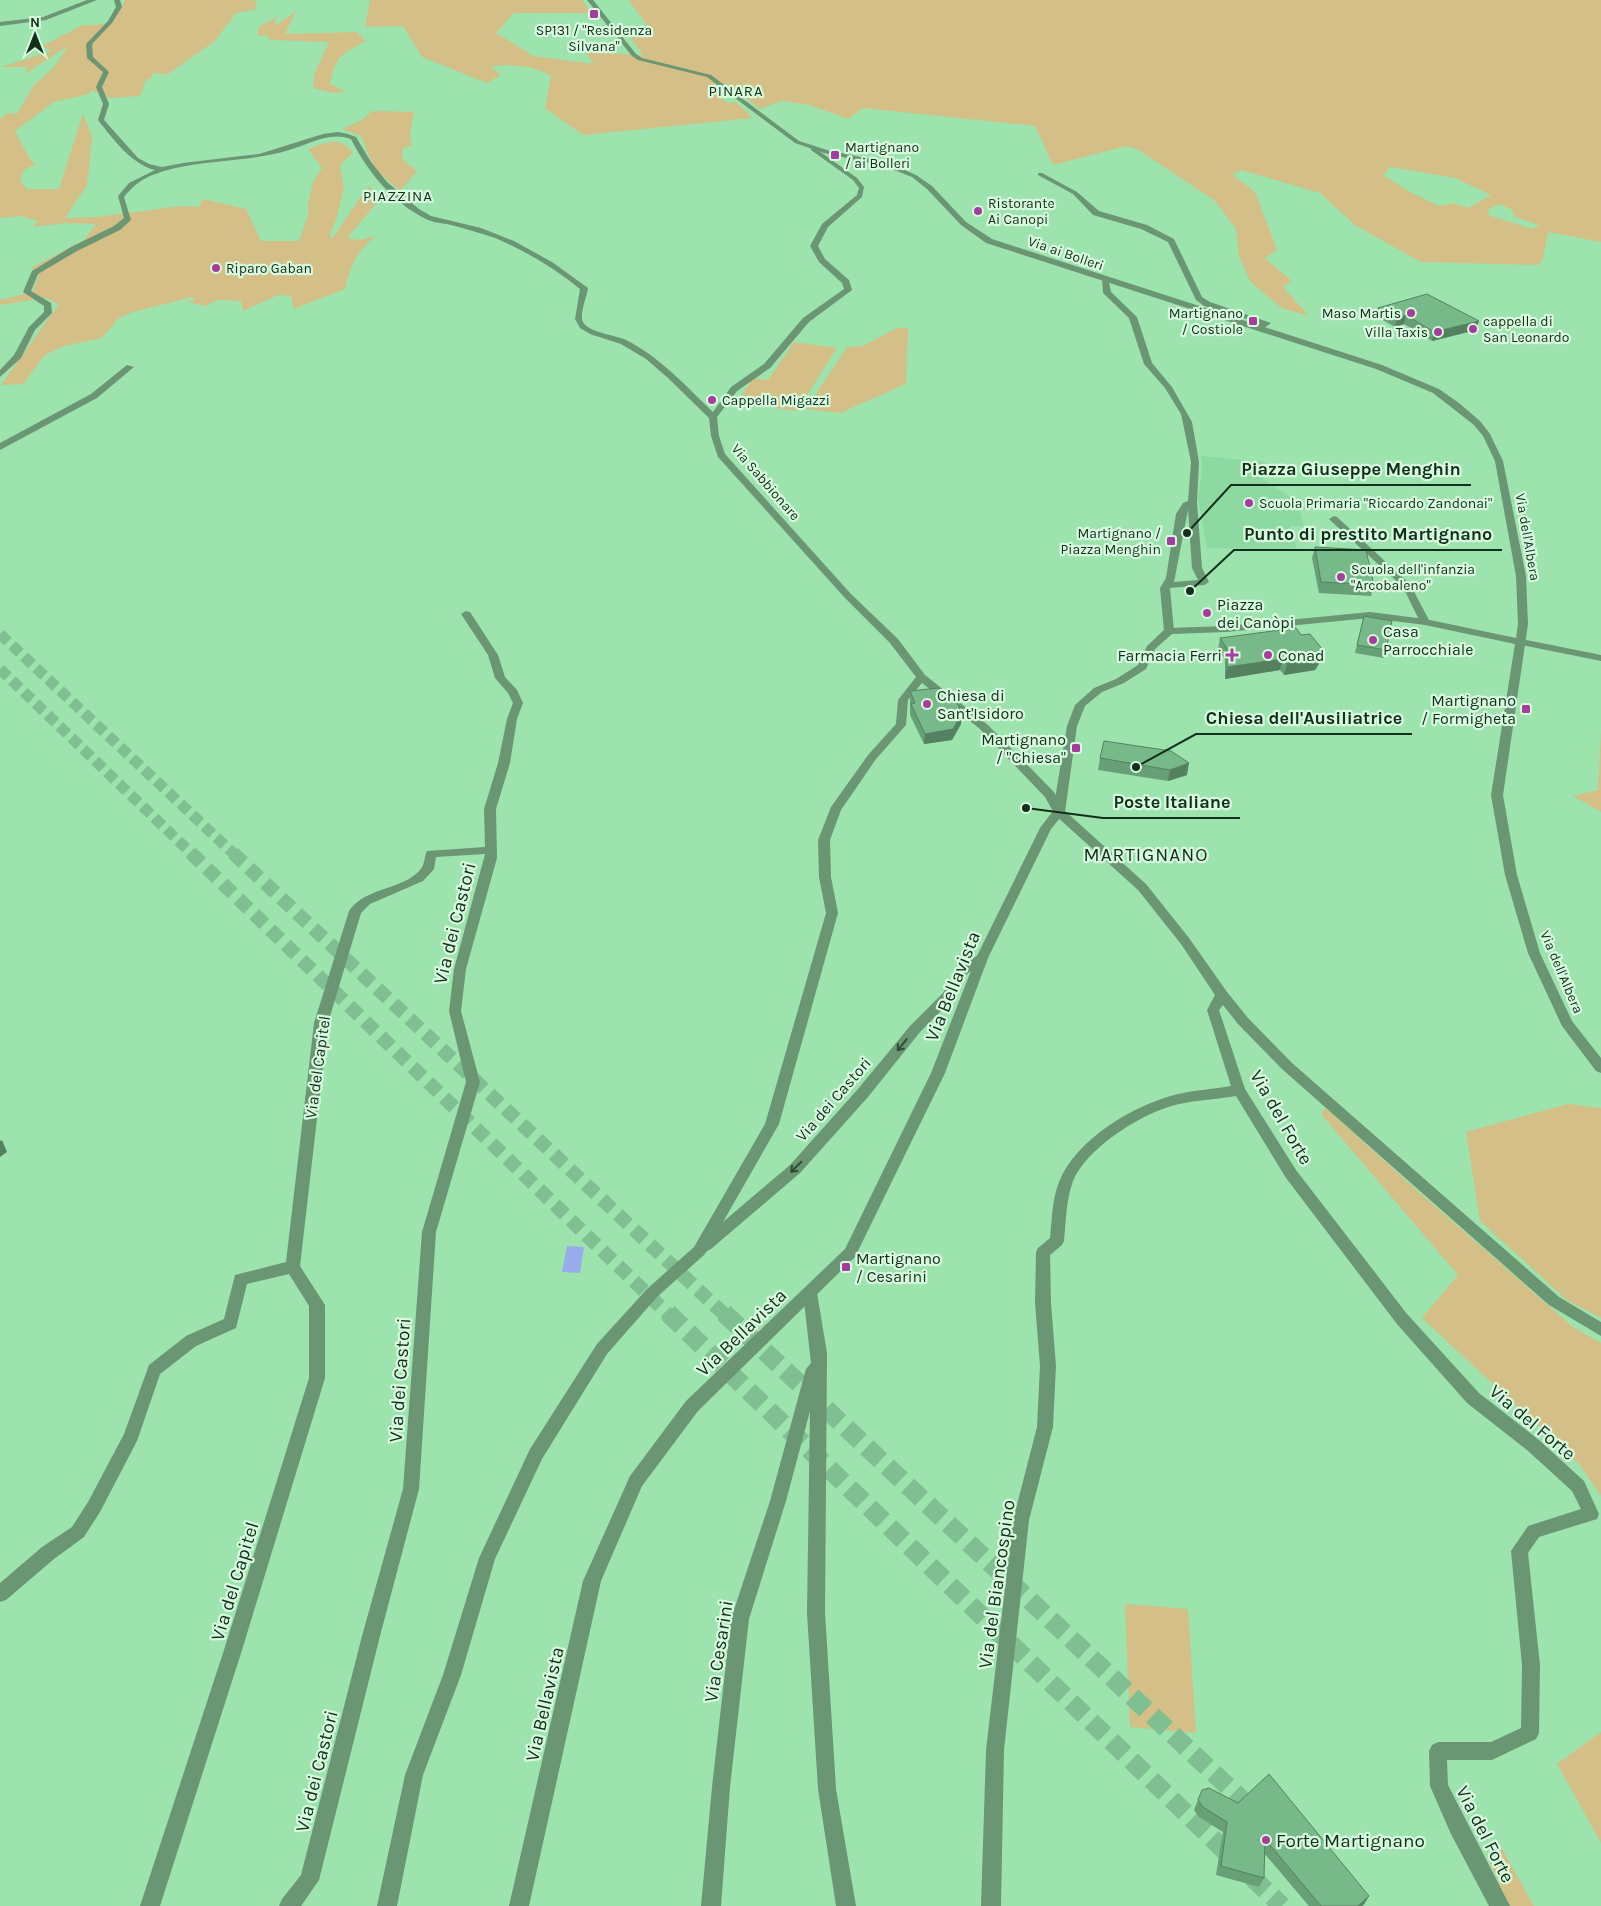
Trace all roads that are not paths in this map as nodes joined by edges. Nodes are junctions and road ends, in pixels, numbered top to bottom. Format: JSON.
{"nodes":[{"id":1,"x":94,"y":0,"type":"edge"},
{"id":2,"x":117,"y":0,"type":"edge"},
{"id":3,"x":590,"y":0,"type":"edge"},
{"id":4,"x":0,"y":24,"type":"edge"},
{"id":5,"x":813,"y":150,"type":"junction"},
{"id":6,"x":164,"y":170,"type":"junction"},
{"id":7,"x":1040,"y":174,"type":"dead end"},
{"id":8,"x":1105,"y":279,"type":"junction"},
{"id":9,"x":1260,"y":327,"type":"junction"},
{"id":10,"x":130,"y":368,"type":"dead end"},
{"id":11,"x":0,"y":375,"type":"edge"},
{"id":12,"x":713,"y":417,"type":"junction"},
{"id":13,"x":0,"y":447,"type":"edge"},
{"id":14,"x":1192,"y":503,"type":"junction"},
{"id":15,"x":1334,"y":518,"type":"dead end"},
{"id":16,"x":1169,"y":585,"type":"junction"},
{"id":17,"x":466,"y":614,"type":"dead end"},
{"id":18,"x":1425,"y":622,"type":"junction"},
{"id":19,"x":1169,"y":631,"type":"junction"},
{"id":20,"x":1521,"y":642,"type":"junction"},
{"id":21,"x":1601,"y":658,"type":"edge"},
{"id":22,"x":921,"y":677,"type":"junction"},
{"id":23,"x":1059,"y":812,"type":"junction"},
{"id":24,"x":490,"y":850,"type":"junction"},
{"id":25,"x":431,"y":854,"type":"joint"},
{"id":26,"x":982,"y":958,"type":"junction"},
{"id":27,"x":1222,"y":995,"type":"junction"},
{"id":28,"x":1601,"y":1068,"type":"edge"},
{"id":29,"x":1239,"y":1090,"type":"junction"},
{"id":30,"x":699,"y":1251,"type":"junction"},
{"id":31,"x":293,"y":1267,"type":"junction"},
{"id":32,"x":810,"y":1293,"type":"junction"},
{"id":33,"x":1601,"y":1330,"type":"edge"},
{"id":34,"x":819,"y":1353,"type":"junction"},
{"id":35,"x":0,"y":1594,"type":"edge"},
{"id":36,"x":150,"y":1906,"type":"edge"},
{"id":37,"x":288,"y":1906,"type":"edge"},
{"id":38,"x":387,"y":1906,"type":"edge"},
{"id":39,"x":519,"y":1906,"type":"edge"},
{"id":40,"x":711,"y":1906,"type":"edge"},
{"id":41,"x":846,"y":1906,"type":"edge"},
{"id":42,"x":991,"y":1906,"type":"edge"},
{"id":43,"x":1500,"y":1906,"type":"edge"}],
"edges":[{"from":1,"to":4,"type":"street"},
{"from":2,"to":6,"type":"street"},
{"from":3,"to":5,"type":"street","name":"Via ai Bolleri"},
{"from":5,"to":8,"type":"street","name":"Via ai Bolleri"},
{"from":5,"to":12,"type":"street"},
{"from":6,"to":11,"type":"street"},
{"from":6,"to":12,"type":"street"},
{"from":7,"to":9,"type":"street"},
{"from":8,"to":9,"type":"street","name":"Via dell'Albera"},
{"from":8,"to":14,"type":"street","name":"Via ai Bolleri"},
{"from":9,"to":20,"type":"street","name":"Via dell'Albera"},
{"from":10,"to":13,"type":"street"},
{"from":12,"to":22,"type":"street","name":"Via Sabbionare"},
{"from":14,"to":16,"type":"street"},
{"from":14,"to":16,"type":"street","name":"Via ai Bolleri"},
{"from":15,"to":18,"type":"street"},
{"from":16,"to":19,"type":"street"},
{"from":17,"to":24,"type":"street","name":"Via dei Castori"},
{"from":18,"to":19,"type":"street"},
{"from":18,"to":20,"type":"street"},
{"from":19,"to":23,"type":"street"},
{"from":20,"to":21,"type":"street"},
{"from":20,"to":28,"type":"street","name":"Via dell'Albera"},
{"from":22,"to":23,"type":"street","name":"Via Sabbionare"},
{"from":22,"to":30,"type":"street","name":"Via dei Castori"},
{"from":23,"to":26,"type":"street","name":"Via Bellavista"},
{"from":23,"to":27,"type":"street","name":"Via del Forte"},
{"from":24,"to":25,"type":"street","name":"Via dei Castori"},
{"from":24,"to":37,"type":"street","name":"Via dei Castori"},
{"from":25,"to":31,"type":"street","name":"Via del Capitel"},
{"from":26,"to":30,"type":"street","name":"Via dei Castori","one_way":true},
{"from":26,"to":32,"type":"street","name":"Via Bellavista"},
{"from":27,"to":29,"type":"street","name":"Via del Forte"},
{"from":27,"to":33,"type":"street","name":"Via del Forte"},
{"from":29,"to":42,"type":"street","name":"Via del Biancospino"},
{"from":29,"to":43,"type":"street","name":"Via del Forte"},
{"from":30,"to":38,"type":"street","name":"Via dei Castori"},
{"from":31,"to":35,"type":"street"},
{"from":31,"to":36,"type":"street","name":"Via del Capitel"},
{"from":32,"to":34,"type":"street","name":"Via Cesarini"},
{"from":32,"to":39,"type":"street","name":"Via Bellavista"},
{"from":34,"to":40,"type":"street","name":"Via Cesarini"},
{"from":34,"to":41,"type":"street","name":"Via Cesarini"}]}
